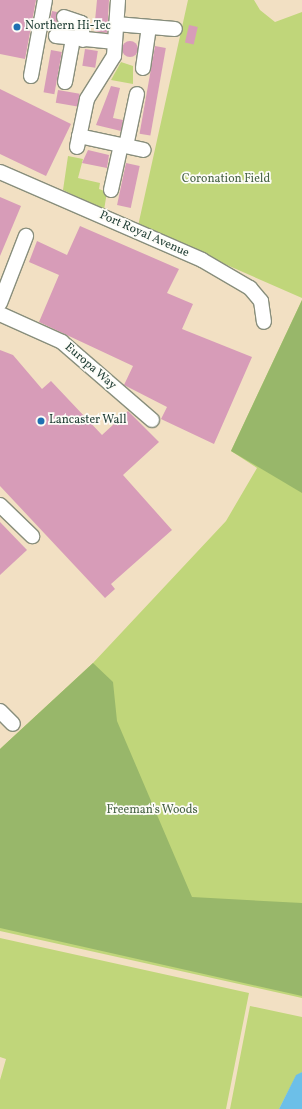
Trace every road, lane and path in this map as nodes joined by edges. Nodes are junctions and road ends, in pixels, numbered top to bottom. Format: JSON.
{"nodes":[{"id":1,"x":45,"y":0,"type":"edge"},
{"id":2,"x":118,"y":0,"type":"edge"},
{"id":3,"x":64,"y":17,"type":"dead end"},
{"id":4,"x":116,"y":24,"type":"junction"},
{"id":5,"x":149,"y":27,"type":"junction"},
{"id":6,"x":175,"y":29,"type":"dead end"},
{"id":7,"x":56,"y":36,"type":"dead end"},
{"id":8,"x":78,"y":40,"type":"junction"},
{"id":9,"x":115,"y":42,"type":"junction"},
{"id":10,"x":142,"y":68,"type":"dead end"},
{"id":11,"x":31,"y":76,"type":"dead end"},
{"id":12,"x":65,"y":82,"type":"dead end"},
{"id":13,"x":136,"y":94,"type":"dead end"},
{"id":14,"x":123,"y":146,"type":"junction"},
{"id":15,"x":144,"y":150,"type":"dead end"},
{"id":16,"x":0,"y":172,"type":"edge"},
{"id":17,"x":111,"y":190,"type":"dead end"},
{"id":18,"x":26,"y":236,"type":"dead end"},
{"id":19,"x":0,"y":303,"type":"edge"},
{"id":20,"x":0,"y":314,"type":"edge"},
{"id":21,"x":264,"y":322,"type":"dead end"},
{"id":22,"x":152,"y":420,"type":"dead end"},
{"id":23,"x":0,"y":505,"type":"edge"},
{"id":24,"x":32,"y":536,"type":"dead end"},
{"id":25,"x":0,"y":711,"type":"edge"},
{"id":26,"x":13,"y":724,"type":"dead end"}],
"edges":[{"from":1,"to":11,"type":"street"},
{"from":2,"to":4,"type":"street"},
{"from":3,"to":8,"type":"street"},
{"from":4,"to":5,"type":"street"},
{"from":4,"to":9,"type":"street"},
{"from":5,"to":6,"type":"street"},
{"from":5,"to":10,"type":"street"},
{"from":7,"to":8,"type":"street"},
{"from":8,"to":9,"type":"street"},
{"from":8,"to":12,"type":"street"},
{"from":9,"to":14,"type":"street"},
{"from":13,"to":14,"type":"street"},
{"from":14,"to":15,"type":"street"},
{"from":14,"to":17,"type":"street"},
{"from":16,"to":21,"type":"street","name":"Port Royal Avenue"},
{"from":18,"to":19,"type":"street"},
{"from":20,"to":22,"type":"street","name":"Europa Way"},
{"from":23,"to":24,"type":"street"},
{"from":25,"to":26,"type":"street"}]}
